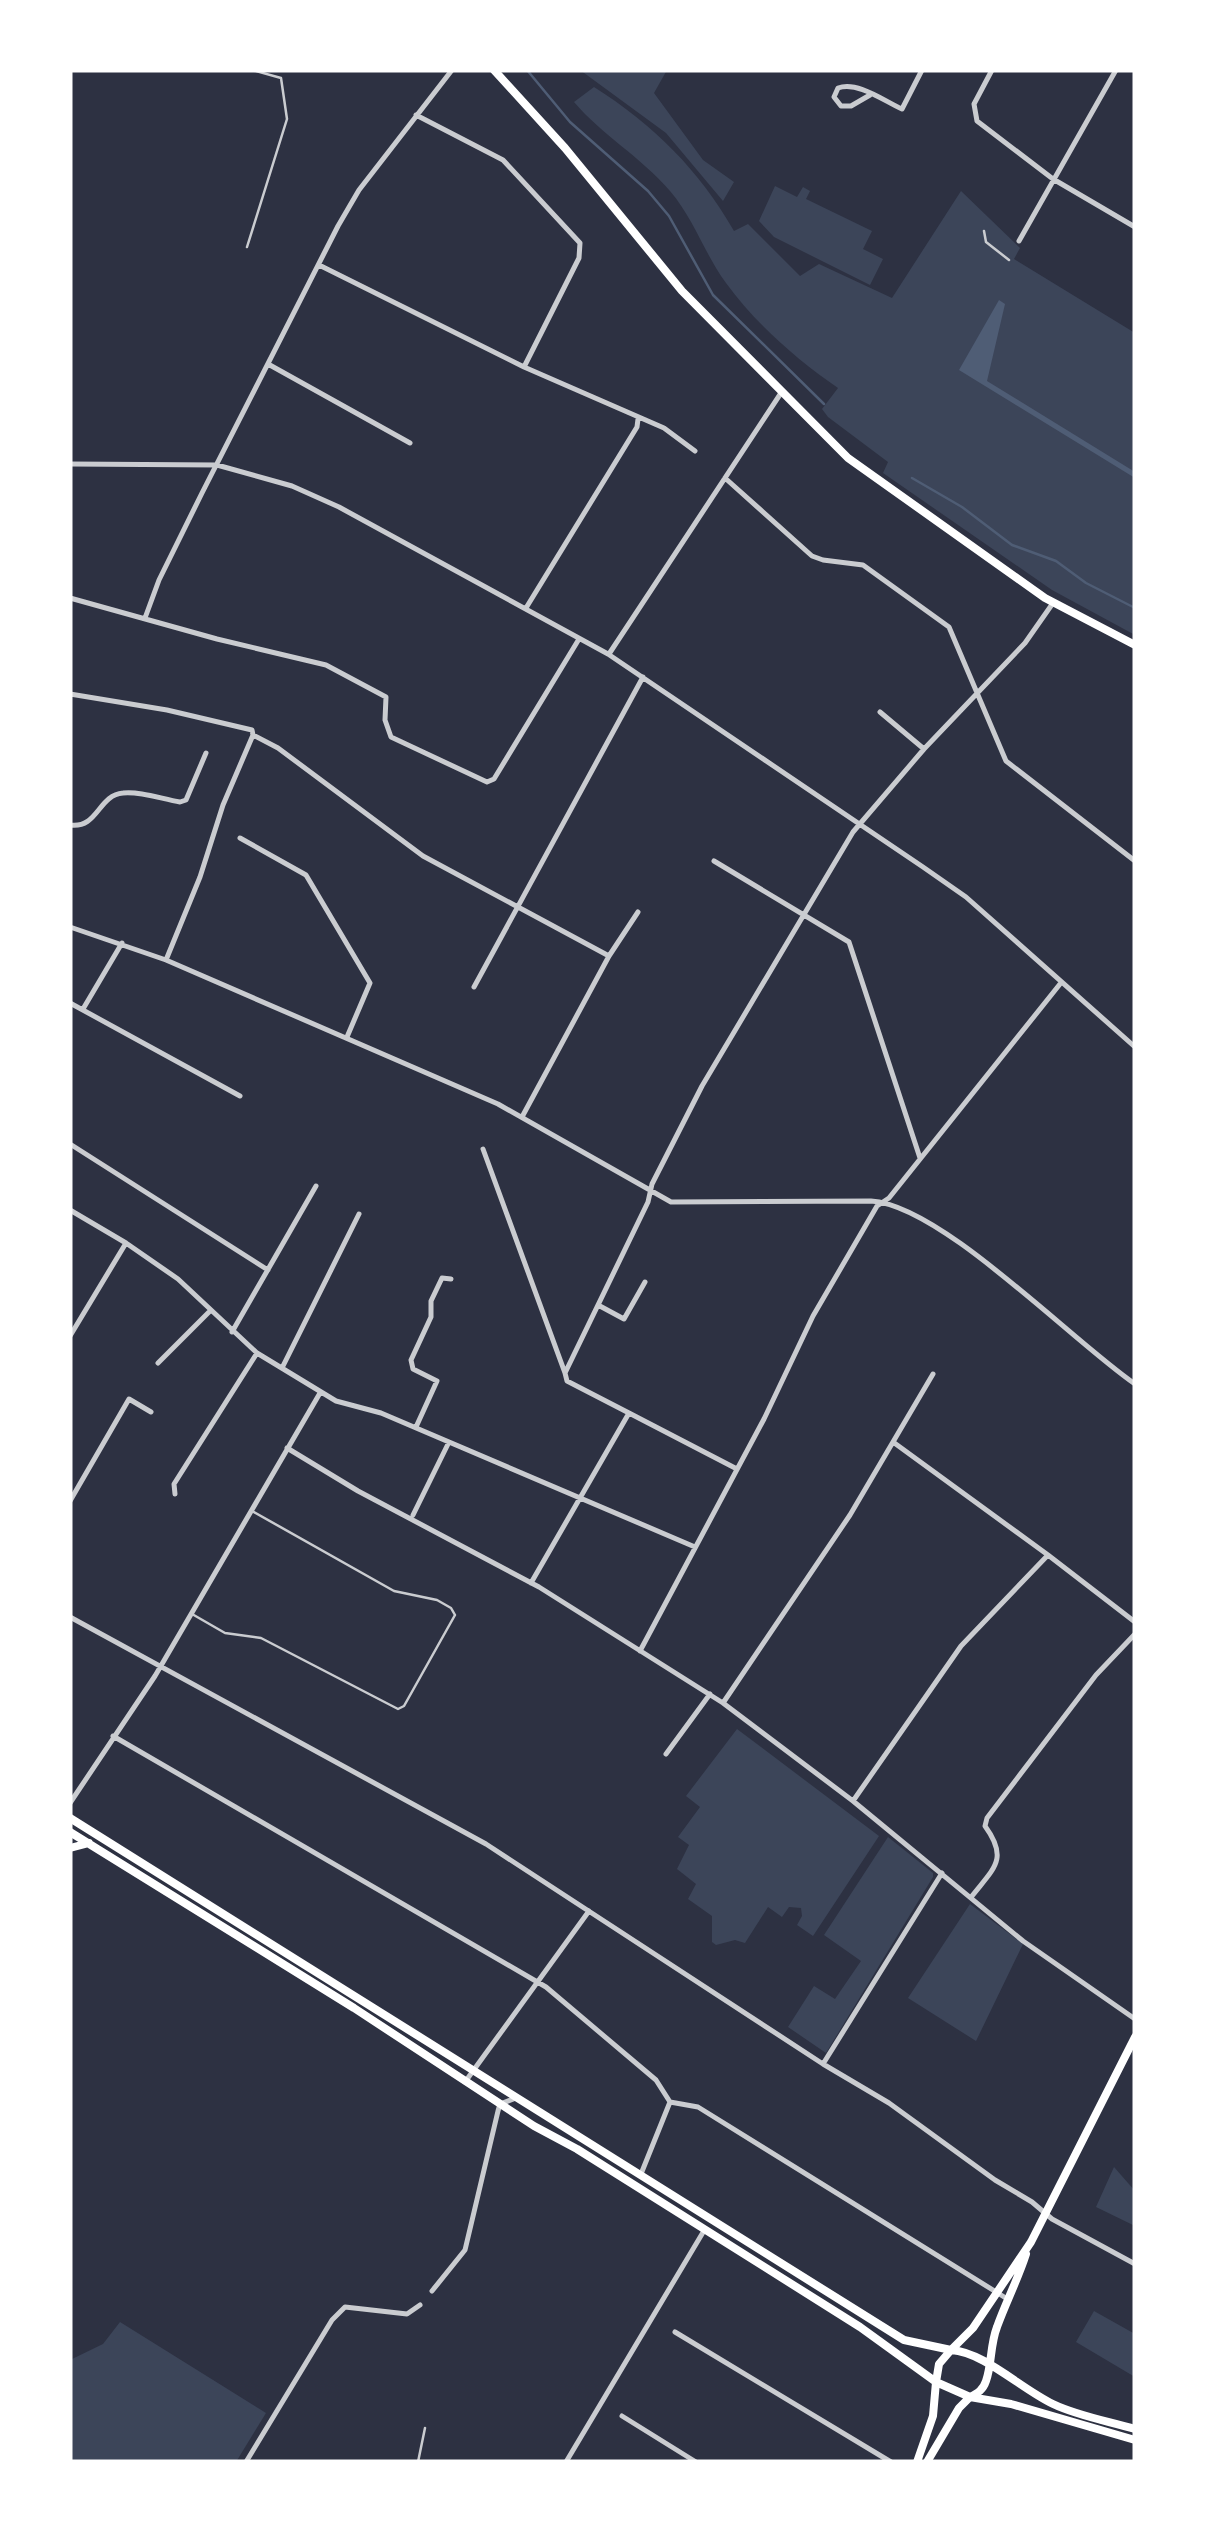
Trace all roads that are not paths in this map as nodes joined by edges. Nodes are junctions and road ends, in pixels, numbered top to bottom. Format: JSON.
{"nodes":[{"id":1,"x":252,"y":70,"type":"edge"},
{"id":2,"x":452,"y":70,"type":"edge"},
{"id":3,"x":494,"y":70,"type":"edge"},
{"id":4,"x":922,"y":70,"type":"edge"},
{"id":5,"x":992,"y":70,"type":"edge"},
{"id":6,"x":1116,"y":70,"type":"edge"},
{"id":7,"x":870,"y":95,"type":"junction"},
{"id":8,"x":416,"y":115,"type":"junction"},
{"id":9,"x":1054,"y":178,"type":"junction"},
{"id":10,"x":1135,"y":227,"type":"edge"},
{"id":11,"x":984,"y":231,"type":"dead end"},
{"id":12,"x":1019,"y":241,"type":"dead end"},
{"id":13,"x":247,"y":247,"type":"dead end"},
{"id":14,"x":1009,"y":260,"type":"dead end"},
{"id":15,"x":319,"y":265,"type":"junction"},
{"id":16,"x":268,"y":364,"type":"junction"},
{"id":17,"x":524,"y":367,"type":"junction"},
{"id":18,"x":780,"y":393,"type":"junction"},
{"id":19,"x":638,"y":419,"type":"junction"},
{"id":20,"x":410,"y":443,"type":"dead end"},
{"id":21,"x":695,"y":451,"type":"dead end"},
{"id":22,"x":70,"y":464,"type":"edge"},
{"id":23,"x":217,"y":465,"type":"junction"},
{"id":24,"x":724,"y":478,"type":"junction"},
{"id":25,"x":70,"y":598,"type":"edge"},
{"id":26,"x":1053,"y":602,"type":"junction"},
{"id":27,"x":526,"y":608,"type":"junction"},
{"id":28,"x":145,"y":618,"type":"junction"},
{"id":29,"x":579,"y":638,"type":"junction"},
{"id":30,"x":1135,"y":645,"type":"edge"},
{"id":31,"x":608,"y":654,"type":"junction"},
{"id":32,"x":643,"y":677,"type":"junction"},
{"id":33,"x":70,"y":694,"type":"edge"},
{"id":34,"x":978,"y":695,"type":"junction"},
{"id":35,"x":880,"y":712,"type":"dead end"},
{"id":36,"x":253,"y":735,"type":"junction"},
{"id":37,"x":924,"y":750,"type":"junction"},
{"id":38,"x":206,"y":753,"type":"dead end"},
{"id":39,"x":860,"y":824,"type":"junction"},
{"id":40,"x":70,"y":825,"type":"edge"},
{"id":41,"x":240,"y":838,"type":"dead end"},
{"id":42,"x":714,"y":861,"type":"dead end"},
{"id":43,"x":1135,"y":861,"type":"edge"},
{"id":44,"x":516,"y":905,"type":"junction"},
{"id":45,"x":638,"y":912,"type":"dead end"},
{"id":46,"x":804,"y":913,"type":"junction"},
{"id":47,"x":70,"y":927,"type":"edge"},
{"id":48,"x":122,"y":943,"type":"junction"},
{"id":49,"x":610,"y":956,"type":"junction"},
{"id":50,"x":166,"y":960,"type":"junction"},
{"id":51,"x":1060,"y":984,"type":"junction"},
{"id":52,"x":474,"y":986,"type":"dead end"},
{"id":53,"x":70,"y":1003,"type":"edge"},
{"id":54,"x":83,"y":1009,"type":"junction"},
{"id":55,"x":347,"y":1037,"type":"junction"},
{"id":56,"x":1135,"y":1048,"type":"edge"},
{"id":57,"x":240,"y":1096,"type":"dead end"},
{"id":58,"x":522,"y":1117,"type":"junction"},
{"id":59,"x":70,"y":1144,"type":"edge"},
{"id":60,"x":483,"y":1149,"type":"dead end"},
{"id":61,"x":920,"y":1158,"type":"junction"},
{"id":62,"x":316,"y":1186,"type":"dead end"},
{"id":63,"x":650,"y":1191,"type":"junction"},
{"id":64,"x":883,"y":1202,"type":"junction"},
{"id":65,"x":70,"y":1210,"type":"edge"},
{"id":66,"x":359,"y":1214,"type":"dead end"},
{"id":67,"x":126,"y":1243,"type":"junction"},
{"id":68,"x":268,"y":1270,"type":"junction"},
{"id":69,"x":451,"y":1279,"type":"dead end"},
{"id":70,"x":645,"y":1282,"type":"dead end"},
{"id":71,"x":598,"y":1306,"type":"junction"},
{"id":72,"x":210,"y":1311,"type":"junction"},
{"id":73,"x":232,"y":1332,"type":"junction"},
{"id":74,"x":70,"y":1336,"type":"edge"},
{"id":75,"x":257,"y":1353,"type":"junction"},
{"id":76,"x":158,"y":1363,"type":"dead end"},
{"id":77,"x":282,"y":1368,"type":"junction"},
{"id":78,"x":565,"y":1373,"type":"junction"},
{"id":79,"x":933,"y":1374,"type":"dead end"},
{"id":80,"x":1135,"y":1384,"type":"edge"},
{"id":81,"x":320,"y":1393,"type":"junction"},
{"id":82,"x":151,"y":1412,"type":"dead end"},
{"id":83,"x":628,"y":1413,"type":"junction"},
{"id":84,"x":416,"y":1428,"type":"junction"},
{"id":85,"x":892,"y":1441,"type":"junction"},
{"id":86,"x":449,"y":1442,"type":"junction"},
{"id":87,"x":287,"y":1448,"type":"junction"},
{"id":88,"x":738,"y":1470,"type":"junction"},
{"id":89,"x":175,"y":1494,"type":"dead end"},
{"id":90,"x":582,"y":1498,"type":"junction"},
{"id":91,"x":70,"y":1501,"type":"edge"},
{"id":92,"x":250,"y":1510,"type":"junction"},
{"id":93,"x":412,"y":1517,"type":"junction"},
{"id":94,"x":696,"y":1547,"type":"junction"},
{"id":95,"x":1048,"y":1556,"type":"junction"},
{"id":96,"x":532,"y":1583,"type":"junction"},
{"id":97,"x":190,"y":1614,"type":"junction"},
{"id":98,"x":70,"y":1617,"type":"edge"},
{"id":99,"x":1135,"y":1622,"type":"edge"},
{"id":100,"x":1135,"y":1634,"type":"edge"},
{"id":101,"x":640,"y":1651,"type":"junction"},
{"id":102,"x":161,"y":1666,"type":"junction"},
{"id":103,"x":710,"y":1694,"type":"junction"},
{"id":104,"x":724,"y":1703,"type":"junction"},
{"id":105,"x":113,"y":1736,"type":"junction"},
{"id":106,"x":666,"y":1754,"type":"dead end"},
{"id":107,"x":854,"y":1800,"type":"junction"},
{"id":108,"x":70,"y":1803,"type":"edge"},
{"id":109,"x":70,"y":1818,"type":"edge"},
{"id":110,"x":70,"y":1832,"type":"edge"},
{"id":111,"x":88,"y":1843,"type":"junction"},
{"id":112,"x":70,"y":1848,"type":"edge"},
{"id":113,"x":942,"y":1873,"type":"junction"},
{"id":114,"x":972,"y":1896,"type":"junction"},
{"id":115,"x":589,"y":1911,"type":"junction"},
{"id":116,"x":537,"y":1983,"type":"junction"},
{"id":117,"x":1135,"y":2020,"type":"edge"},
{"id":118,"x":1135,"y":2037,"type":"edge"},
{"id":119,"x":823,"y":2064,"type":"junction"},
{"id":120,"x":475,"y":2070,"type":"junction"},
{"id":121,"x":465,"y":2082,"type":"junction"},
{"id":122,"x":519,"y":2098,"type":"junction"},
{"id":123,"x":670,"y":2102,"type":"junction"},
{"id":124,"x":500,"y":2104,"type":"junction"},
{"id":125,"x":641,"y":2174,"type":"junction"},
{"id":126,"x":1046,"y":2215,"type":"junction"},
{"id":127,"x":711,"y":2218,"type":"junction"},
{"id":128,"x":705,"y":2229,"type":"junction"},
{"id":129,"x":1031,"y":2242,"type":"junction"},
{"id":130,"x":1135,"y":2264,"type":"edge"},
{"id":131,"x":432,"y":2292,"type":"dead end"},
{"id":132,"x":995,"y":2294,"type":"junction"},
{"id":133,"x":1009,"y":2300,"type":"junction"},
{"id":134,"x":420,"y":2305,"type":"dead end"},
{"id":135,"x":675,"y":2332,"type":"dead end"},
{"id":136,"x":951,"y":2350,"type":"junction"},
{"id":137,"x":988,"y":2366,"type":"junction"},
{"id":138,"x":936,"y":2382,"type":"junction"},
{"id":139,"x":970,"y":2397,"type":"junction"},
{"id":140,"x":622,"y":2416,"type":"dead end"},
{"id":141,"x":425,"y":2428,"type":"dead end"},
{"id":142,"x":1135,"y":2429,"type":"edge"},
{"id":143,"x":1135,"y":2440,"type":"edge"},
{"id":144,"x":246,"y":2462,"type":"edge"},
{"id":145,"x":418,"y":2462,"type":"edge"},
{"id":146,"x":566,"y":2462,"type":"edge"},
{"id":147,"x":696,"y":2462,"type":"edge"},
{"id":148,"x":890,"y":2462,"type":"edge"},
{"id":149,"x":917,"y":2462,"type":"edge"},
{"id":150,"x":927,"y":2462,"type":"edge"}],
"edges":[{"from":1,"to":13,"type":"lane"},
{"from":2,"to":8,"type":"street"},
{"from":3,"to":18,"type":"main road"},
{"from":4,"to":7,"type":"street"},
{"from":5,"to":9,"type":"street"},
{"from":6,"to":9,"type":"street"},
{"from":7,"to":7,"type":"street"},
{"from":8,"to":15,"type":"street"},
{"from":8,"to":17,"type":"street"},
{"from":9,"to":10,"type":"street"},
{"from":9,"to":12,"type":"street"},
{"from":11,"to":14,"type":"lane"},
{"from":15,"to":16,"type":"street"},
{"from":15,"to":17,"type":"street"},
{"from":16,"to":20,"type":"street"},
{"from":16,"to":23,"type":"street"},
{"from":17,"to":19,"type":"street"},
{"from":18,"to":24,"type":"street"},
{"from":18,"to":26,"type":"main road"},
{"from":19,"to":21,"type":"street"},
{"from":19,"to":27,"type":"street"},
{"from":22,"to":23,"type":"street"},
{"from":23,"to":27,"type":"street"},
{"from":23,"to":28,"type":"street"},
{"from":24,"to":31,"type":"street"},
{"from":24,"to":34,"type":"street"},
{"from":25,"to":28,"type":"street"},
{"from":26,"to":30,"type":"main road"},
{"from":26,"to":34,"type":"street"},
{"from":27,"to":29,"type":"street"},
{"from":28,"to":29,"type":"street"},
{"from":29,"to":31,"type":"street"},
{"from":31,"to":32,"type":"street"},
{"from":32,"to":39,"type":"street"},
{"from":32,"to":44,"type":"street"},
{"from":33,"to":36,"type":"street"},
{"from":34,"to":37,"type":"street"},
{"from":34,"to":43,"type":"street"},
{"from":35,"to":37,"type":"street"},
{"from":36,"to":44,"type":"street"},
{"from":36,"to":50,"type":"street"},
{"from":37,"to":39,"type":"street"},
{"from":38,"to":40,"type":"street"},
{"from":39,"to":46,"type":"street"},
{"from":39,"to":51,"type":"street"},
{"from":41,"to":55,"type":"street"},
{"from":42,"to":46,"type":"street"},
{"from":44,"to":49,"type":"street"},
{"from":44,"to":52,"type":"street"},
{"from":45,"to":49,"type":"street"},
{"from":46,"to":61,"type":"street"},
{"from":46,"to":63,"type":"street"},
{"from":47,"to":48,"type":"street"},
{"from":48,"to":50,"type":"street"},
{"from":48,"to":54,"type":"street"},
{"from":49,"to":58,"type":"street"},
{"from":50,"to":55,"type":"street"},
{"from":51,"to":56,"type":"street"},
{"from":51,"to":61,"type":"street"},
{"from":53,"to":54,"type":"street"},
{"from":54,"to":57,"type":"street"},
{"from":55,"to":58,"type":"street"},
{"from":58,"to":63,"type":"street"},
{"from":59,"to":68,"type":"street"},
{"from":60,"to":78,"type":"street"},
{"from":61,"to":64,"type":"street"},
{"from":62,"to":68,"type":"street"},
{"from":63,"to":64,"type":"street"},
{"from":63,"to":71,"type":"street"},
{"from":64,"to":80,"type":"street"},
{"from":64,"to":88,"type":"street"},
{"from":65,"to":67,"type":"street"},
{"from":66,"to":77,"type":"street"},
{"from":67,"to":72,"type":"street"},
{"from":67,"to":74,"type":"street"},
{"from":68,"to":73,"type":"street"},
{"from":69,"to":84,"type":"street"},
{"from":70,"to":71,"type":"street"},
{"from":71,"to":78,"type":"street"},
{"from":72,"to":73,"type":"street"},
{"from":72,"to":76,"type":"street"},
{"from":73,"to":75,"type":"street"},
{"from":75,"to":77,"type":"street"},
{"from":75,"to":89,"type":"street"},
{"from":77,"to":81,"type":"street"},
{"from":78,"to":83,"type":"street"},
{"from":79,"to":85,"type":"street"},
{"from":81,"to":84,"type":"street"},
{"from":81,"to":87,"type":"street"},
{"from":82,"to":91,"type":"street"},
{"from":83,"to":88,"type":"street"},
{"from":83,"to":90,"type":"street"},
{"from":84,"to":86,"type":"street"},
{"from":85,"to":95,"type":"street"},
{"from":85,"to":104,"type":"street"},
{"from":86,"to":90,"type":"street"},
{"from":86,"to":93,"type":"street"},
{"from":87,"to":92,"type":"street"},
{"from":87,"to":93,"type":"street"},
{"from":88,"to":94,"type":"street"},
{"from":90,"to":94,"type":"street"},
{"from":90,"to":96,"type":"street"},
{"from":92,"to":97,"type":"street"},
{"from":92,"to":97,"type":"lane"},
{"from":93,"to":96,"type":"street"},
{"from":94,"to":101,"type":"street"},
{"from":95,"to":99,"type":"street"},
{"from":95,"to":107,"type":"street"},
{"from":96,"to":101,"type":"street"},
{"from":97,"to":102,"type":"street"},
{"from":98,"to":102,"type":"street"},
{"from":100,"to":114,"type":"street"},
{"from":101,"to":103,"type":"street"},
{"from":102,"to":105,"type":"street"},
{"from":102,"to":115,"type":"street"},
{"from":103,"to":104,"type":"street"},
{"from":103,"to":106,"type":"street"},
{"from":104,"to":107,"type":"street"},
{"from":105,"to":108,"type":"street"},
{"from":105,"to":116,"type":"street"},
{"from":107,"to":113,"type":"street"},
{"from":109,"to":120,"type":"main road"},
{"from":110,"to":111,"type":"main road"},
{"from":111,"to":112,"type":"main road"},
{"from":111,"to":121,"type":"main road"},
{"from":113,"to":114,"type":"street"},
{"from":113,"to":119,"type":"street"},
{"from":114,"to":117,"type":"street"},
{"from":115,"to":116,"type":"street"},
{"from":115,"to":119,"type":"street"},
{"from":116,"to":120,"type":"street"},
{"from":116,"to":123,"type":"street"},
{"from":118,"to":126,"type":"main road"},
{"from":119,"to":126,"type":"street"},
{"from":120,"to":121,"type":"street"},
{"from":120,"to":122,"type":"main road"},
{"from":121,"to":124,"type":"main road"},
{"from":122,"to":124,"type":"street"},
{"from":122,"to":125,"type":"main road"},
{"from":123,"to":125,"type":"street"},
{"from":123,"to":132,"type":"street"},
{"from":124,"to":128,"type":"main road"},
{"from":124,"to":131,"type":"street"},
{"from":125,"to":127,"type":"main road"},
{"from":126,"to":129,"type":"main road"},
{"from":126,"to":130,"type":"street"},
{"from":127,"to":128,"type":"street"},
{"from":127,"to":136,"type":"main road"},
{"from":128,"to":138,"type":"main road"},
{"from":128,"to":146,"type":"street"},
{"from":129,"to":132,"type":"main road"},
{"from":129,"to":133,"type":"main road"},
{"from":132,"to":133,"type":"street"},
{"from":132,"to":136,"type":"main road"},
{"from":133,"to":137,"type":"main road"},
{"from":134,"to":144,"type":"street"},
{"from":135,"to":148,"type":"street"},
{"from":136,"to":137,"type":"main road"},
{"from":136,"to":138,"type":"main road"},
{"from":137,"to":139,"type":"main road"},
{"from":137,"to":142,"type":"main road"},
{"from":138,"to":139,"type":"main road"},
{"from":138,"to":149,"type":"main road"},
{"from":139,"to":143,"type":"main road"},
{"from":139,"to":150,"type":"main road"},
{"from":140,"to":147,"type":"street"},
{"from":141,"to":145,"type":"lane"}]}
